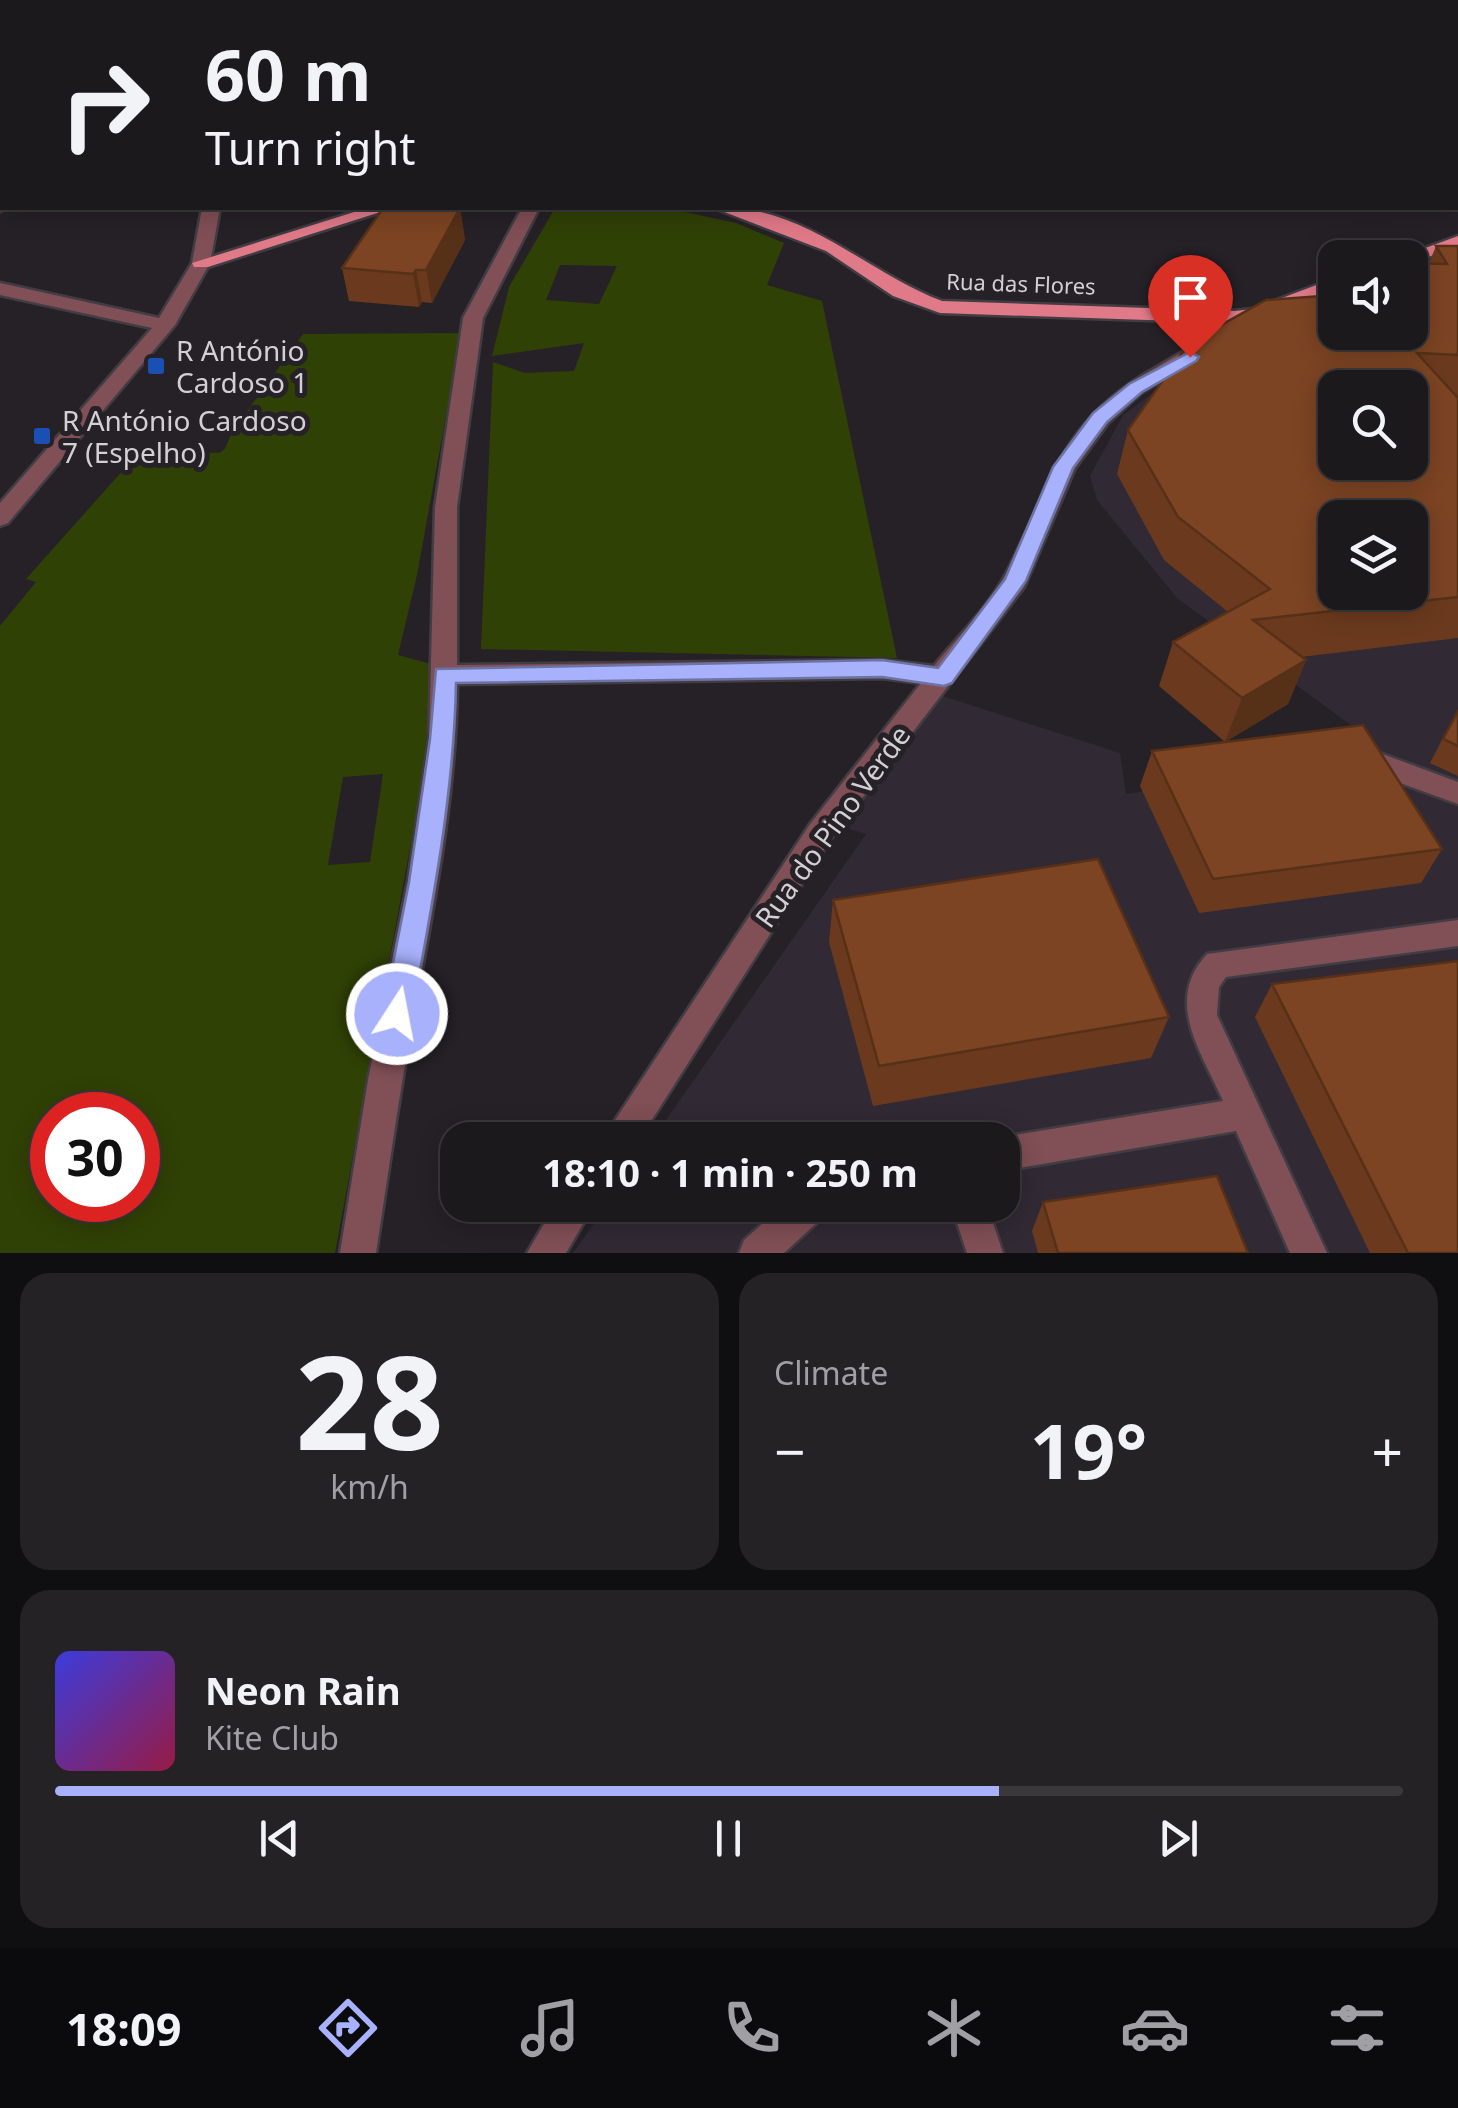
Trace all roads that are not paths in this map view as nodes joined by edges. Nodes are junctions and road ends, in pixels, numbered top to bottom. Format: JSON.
{"nodes":[{"id":1,"x":212,"y":210,"type":"edge"},
{"id":2,"x":377,"y":210,"type":"edge"},
{"id":3,"x":529,"y":210,"type":"edge"},
{"id":4,"x":731,"y":210,"type":"edge"},
{"id":5,"x":1458,"y":240,"type":"edge"},
{"id":6,"x":1428,"y":251,"type":"edge"},
{"id":7,"x":201,"y":263,"type":"junction"},
{"id":8,"x":0,"y":289,"type":"edge"},
{"id":9,"x":1318,"y":291,"type":"edge"},
{"id":10,"x":1258,"y":314,"type":"junction"},
{"id":11,"x":164,"y":325,"type":"junction"},
{"id":12,"x":0,"y":518,"type":"edge"},
{"id":13,"x":444,"y":675,"type":"junction"},
{"id":14,"x":944,"y":677,"type":"junction"},
{"id":15,"x":1377,"y":763,"type":"edge"},
{"id":16,"x":1458,"y":794,"type":"edge"},
{"id":17,"x":1458,"y":933,"type":"edge"},
{"id":18,"x":1248,"y":1114,"type":"junction"},
{"id":19,"x":630,"y":1122,"type":"edge"},
{"id":20,"x":1020,"y":1151,"type":"edge"},
{"id":21,"x":565,"y":1222,"type":"edge"},
{"id":22,"x":792,"y":1222,"type":"edge"},
{"id":23,"x":975,"y":1222,"type":"edge"},
{"id":24,"x":762,"y":1251,"type":"edge"},
{"id":25,"x":358,"y":1253,"type":"edge"},
{"id":26,"x":545,"y":1253,"type":"edge"},
{"id":27,"x":985,"y":1253,"type":"edge"},
{"id":28,"x":1309,"y":1253,"type":"edge"}],
"edges":[{"from":1,"to":7,"type":"street"},
{"from":2,"to":7,"type":"main road"},
{"from":3,"to":13,"type":"street"},
{"from":4,"to":10,"type":"main road","name":"Rua das Flores"},
{"from":5,"to":6,"type":"main road"},
{"from":7,"to":11,"type":"street"},
{"from":8,"to":11,"type":"street"},
{"from":9,"to":10,"type":"main road","name":"Rua das Flores"},
{"from":10,"to":14,"type":"street","name":"Rua do Pino Verde"},
{"from":11,"to":12,"type":"street"},
{"from":13,"to":14,"type":"street"},
{"from":13,"to":25,"type":"street"},
{"from":14,"to":19,"type":"street","name":"Rua do Pino Verde"},
{"from":15,"to":16,"type":"street"},
{"from":17,"to":18,"type":"street"},
{"from":18,"to":20,"type":"street"},
{"from":18,"to":28,"type":"street"},
{"from":21,"to":26,"type":"street"},
{"from":22,"to":24,"type":"street"},
{"from":23,"to":27,"type":"street"}]}
